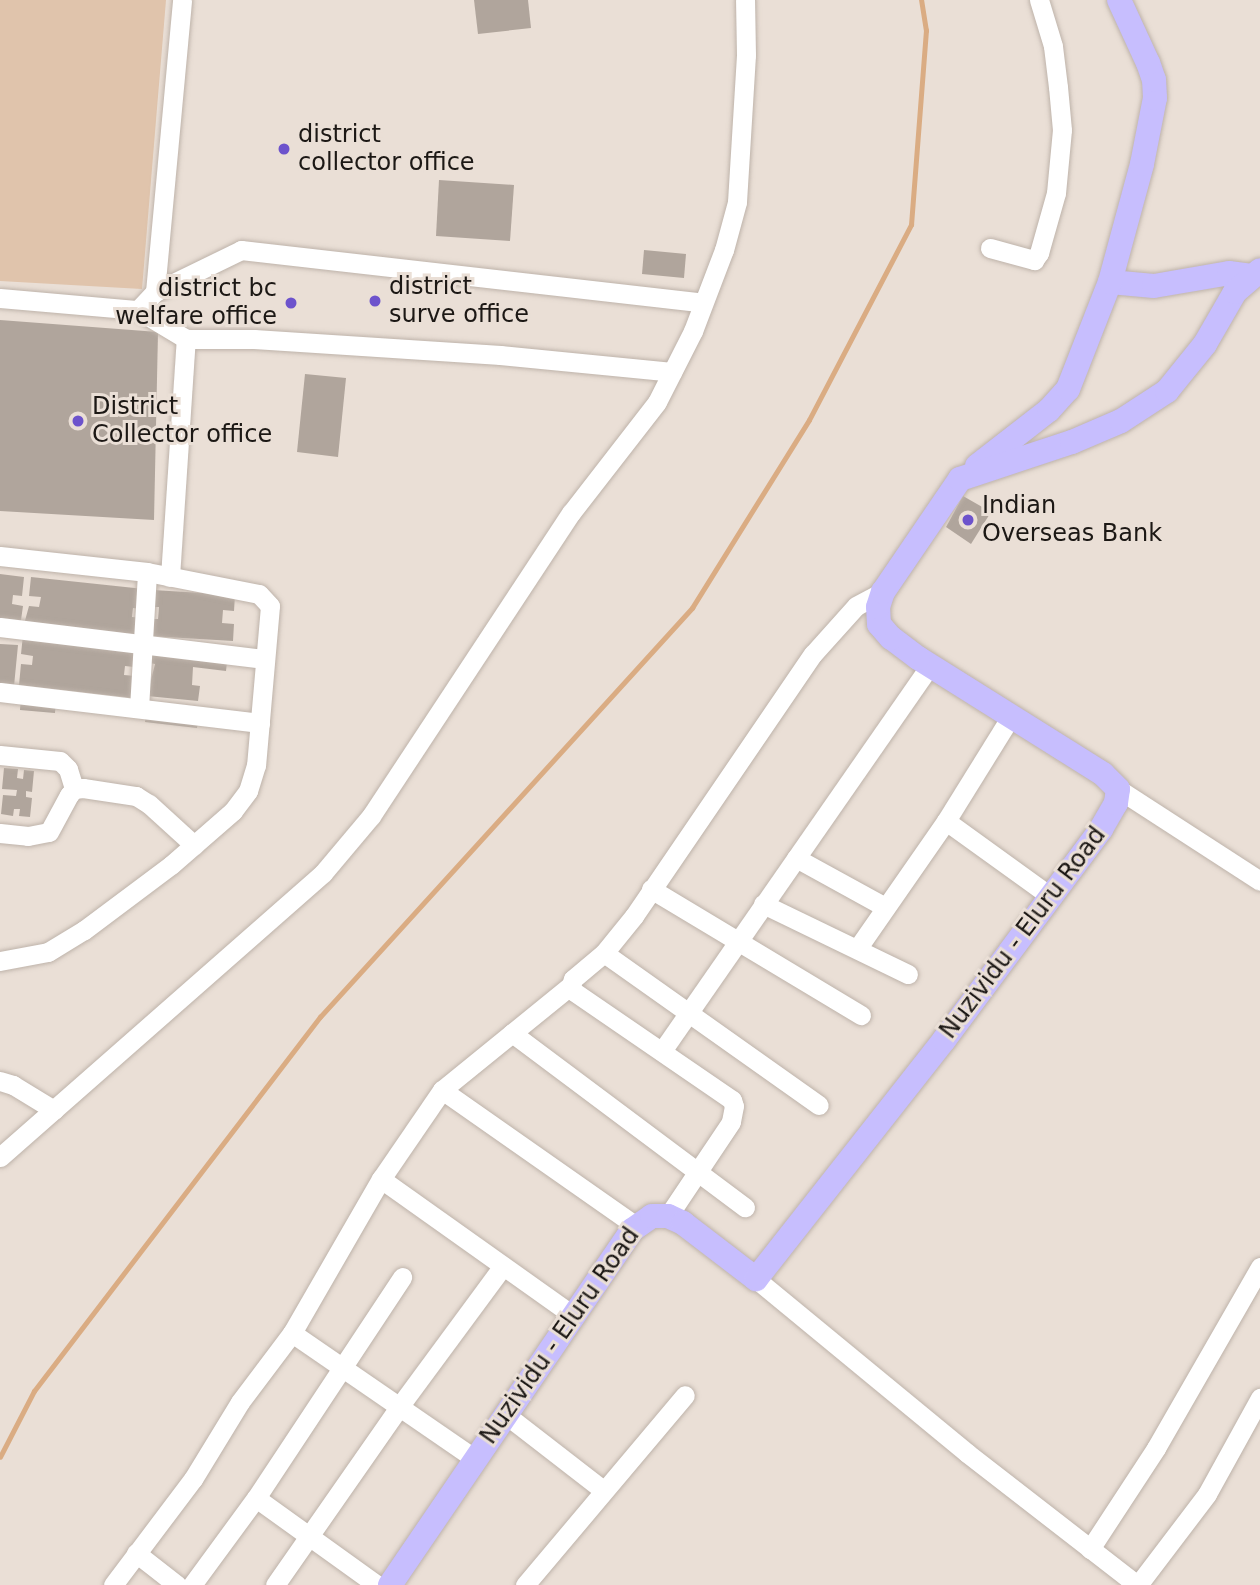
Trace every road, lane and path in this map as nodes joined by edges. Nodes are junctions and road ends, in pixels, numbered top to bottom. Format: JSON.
{"nodes":[{"id":1,"x":181,"y":0,"type":"edge"},
{"id":2,"x":746,"y":0,"type":"edge"},
{"id":3,"x":1039,"y":0,"type":"edge"},
{"id":4,"x":1119,"y":0,"type":"edge"},
{"id":5,"x":990,"y":248,"type":"dead end"},
{"id":6,"x":1256,"y":273,"type":"edge"},
{"id":7,"x":1110,"y":282,"type":"junction"},
{"id":8,"x":155,"y":292,"type":"junction"},
{"id":9,"x":0,"y":298,"type":"edge"},
{"id":10,"x":703,"y":303,"type":"junction"},
{"id":11,"x":138,"y":310,"type":"junction"},
{"id":12,"x":186,"y":339,"type":"junction"},
{"id":13,"x":672,"y":372,"type":"junction"},
{"id":14,"x":960,"y":479,"type":"junction"},
{"id":15,"x":0,"y":556,"type":"edge"},
{"id":16,"x":147,"y":572,"type":"junction"},
{"id":17,"x":170,"y":577,"type":"junction"},
{"id":18,"x":884,"y":591,"type":"junction"},
{"id":19,"x":0,"y":627,"type":"edge"},
{"id":20,"x":143,"y":642,"type":"junction"},
{"id":21,"x":265,"y":659,"type":"junction"},
{"id":22,"x":930,"y":666,"type":"junction"},
{"id":23,"x":0,"y":692,"type":"edge"},
{"id":24,"x":139,"y":708,"type":"junction"},
{"id":25,"x":1011,"y":716,"type":"junction"},
{"id":26,"x":260,"y":723,"type":"junction"},
{"id":27,"x":0,"y":755,"type":"edge"},
{"id":28,"x":75,"y":789,"type":"junction"},
{"id":29,"x":1118,"y":789,"type":"junction"},
{"id":30,"x":946,"y":821,"type":"junction"},
{"id":31,"x":0,"y":833,"type":"edge"},
{"id":32,"x":194,"y":845,"type":"junction"},
{"id":33,"x":796,"y":858,"type":"junction"},
{"id":34,"x":1260,"y":881,"type":"edge"},
{"id":35,"x":650,"y":889,"type":"junction"},
{"id":36,"x":1051,"y":896,"type":"junction"},
{"id":37,"x":763,"y":904,"type":"junction"},
{"id":38,"x":885,"y":907,"type":"junction"},
{"id":39,"x":738,"y":941,"type":"junction"},
{"id":40,"x":857,"y":949,"type":"junction"},
{"id":41,"x":604,"y":953,"type":"junction"},
{"id":42,"x":0,"y":961,"type":"edge"},
{"id":43,"x":908,"y":974,"type":"dead end"},
{"id":44,"x":571,"y":985,"type":"junction"},
{"id":45,"x":689,"y":1012,"type":"junction"},
{"id":46,"x":861,"y":1015,"type":"dead end"},
{"id":47,"x":512,"y":1033,"type":"junction"},
{"id":48,"x":662,"y":1051,"type":"junction"},
{"id":49,"x":0,"y":1081,"type":"edge"},
{"id":50,"x":442,"y":1090,"type":"junction"},
{"id":51,"x":819,"y":1105,"type":"dead end"},
{"id":52,"x":54,"y":1110,"type":"junction"},
{"id":53,"x":0,"y":1157,"type":"edge"},
{"id":54,"x":699,"y":1171,"type":"junction"},
{"id":55,"x":381,"y":1178,"type":"junction"},
{"id":56,"x":745,"y":1208,"type":"dead end"},
{"id":57,"x":668,"y":1216,"type":"junction"},
{"id":58,"x":636,"y":1226,"type":"junction"},
{"id":59,"x":503,"y":1266,"type":"junction"},
{"id":60,"x":1260,"y":1267,"type":"edge"},
{"id":61,"x":402,"y":1277,"type":"dead end"},
{"id":62,"x":756,"y":1279,"type":"junction"},
{"id":63,"x":573,"y":1316,"type":"junction"},
{"id":64,"x":292,"y":1333,"type":"junction"},
{"id":65,"x":343,"y":1368,"type":"junction"},
{"id":66,"x":685,"y":1395,"type":"dead end"},
{"id":67,"x":1258,"y":1405,"type":"edge"},
{"id":68,"x":399,"y":1407,"type":"junction"},
{"id":69,"x":505,"y":1414,"type":"junction"},
{"id":70,"x":474,"y":1458,"type":"junction"},
{"id":71,"x":603,"y":1490,"type":"junction"},
{"id":72,"x":256,"y":1498,"type":"junction"},
{"id":73,"x":308,"y":1538,"type":"junction"},
{"id":74,"x":1090,"y":1549,"type":"junction"},
{"id":75,"x":136,"y":1553,"type":"junction"},
{"id":76,"x":113,"y":1585,"type":"edge"},
{"id":77,"x":177,"y":1585,"type":"edge"},
{"id":78,"x":192,"y":1585,"type":"edge"},
{"id":79,"x":275,"y":1585,"type":"edge"},
{"id":80,"x":377,"y":1585,"type":"edge"},
{"id":81,"x":390,"y":1585,"type":"edge"},
{"id":82,"x":525,"y":1585,"type":"edge"},
{"id":83,"x":1138,"y":1585,"type":"edge"}],
"edges":[{"from":1,"to":8,"type":"street"},
{"from":2,"to":10,"type":"street"},
{"from":3,"to":5,"type":"street"},
{"from":4,"to":7,"type":"main road"},
{"from":6,"to":7,"type":"main road"},
{"from":6,"to":14,"type":"main road"},
{"from":7,"to":14,"type":"main road"},
{"from":8,"to":10,"type":"street"},
{"from":8,"to":11,"type":"street"},
{"from":9,"to":11,"type":"street"},
{"from":10,"to":13,"type":"street"},
{"from":11,"to":12,"type":"street"},
{"from":12,"to":13,"type":"street"},
{"from":12,"to":17,"type":"street"},
{"from":13,"to":52,"type":"street"},
{"from":14,"to":18,"type":"main road"},
{"from":15,"to":16,"type":"street"},
{"from":16,"to":17,"type":"street"},
{"from":16,"to":20,"type":"street"},
{"from":17,"to":21,"type":"street"},
{"from":18,"to":22,"type":"main road"},
{"from":18,"to":35,"type":"street"},
{"from":19,"to":20,"type":"street"},
{"from":20,"to":21,"type":"street"},
{"from":20,"to":24,"type":"street"},
{"from":21,"to":26,"type":"street"},
{"from":22,"to":25,"type":"main road"},
{"from":22,"to":33,"type":"street"},
{"from":23,"to":24,"type":"street"},
{"from":24,"to":26,"type":"street"},
{"from":25,"to":29,"type":"main road"},
{"from":25,"to":30,"type":"street"},
{"from":26,"to":32,"type":"street"},
{"from":27,"to":28,"type":"street"},
{"from":28,"to":31,"type":"street"},
{"from":28,"to":32,"type":"street"},
{"from":29,"to":34,"type":"street"},
{"from":29,"to":36,"type":"main road","name":"Nuzividu - Eluru Road"},
{"from":30,"to":36,"type":"street"},
{"from":30,"to":38,"type":"street"},
{"from":32,"to":42,"type":"street"},
{"from":33,"to":37,"type":"street"},
{"from":33,"to":38,"type":"street"},
{"from":35,"to":39,"type":"street"},
{"from":35,"to":41,"type":"street"},
{"from":36,"to":62,"type":"main road","name":"Nuzividu - Eluru Road"},
{"from":37,"to":39,"type":"street"},
{"from":37,"to":40,"type":"street"},
{"from":38,"to":40,"type":"street"},
{"from":39,"to":45,"type":"street"},
{"from":39,"to":46,"type":"street"},
{"from":40,"to":43,"type":"street"},
{"from":41,"to":44,"type":"street"},
{"from":41,"to":45,"type":"street"},
{"from":44,"to":47,"type":"street"},
{"from":44,"to":48,"type":"street"},
{"from":45,"to":48,"type":"street"},
{"from":45,"to":51,"type":"street"},
{"from":47,"to":50,"type":"street"},
{"from":47,"to":54,"type":"street"},
{"from":48,"to":54,"type":"street"},
{"from":49,"to":52,"type":"street"},
{"from":50,"to":55,"type":"street"},
{"from":50,"to":58,"type":"street"},
{"from":52,"to":53,"type":"street"},
{"from":54,"to":56,"type":"street"},
{"from":54,"to":57,"type":"street"},
{"from":55,"to":59,"type":"street"},
{"from":55,"to":64,"type":"street"},
{"from":57,"to":58,"type":"main road","name":"Nuzividu - Eluru Road"},
{"from":57,"to":62,"type":"main road","name":"Nuzividu - Eluru Road"},
{"from":58,"to":63,"type":"main road","name":"Nuzividu - Eluru Road"},
{"from":59,"to":63,"type":"street"},
{"from":59,"to":68,"type":"street"},
{"from":60,"to":74,"type":"street"},
{"from":61,"to":65,"type":"street"},
{"from":62,"to":74,"type":"street"},
{"from":63,"to":69,"type":"main road","name":"Nuzividu - Eluru Road"},
{"from":64,"to":65,"type":"street"},
{"from":64,"to":75,"type":"street"},
{"from":65,"to":68,"type":"street"},
{"from":65,"to":72,"type":"street"},
{"from":66,"to":71,"type":"street"},
{"from":67,"to":83,"type":"street"},
{"from":68,"to":70,"type":"street"},
{"from":68,"to":73,"type":"street"},
{"from":69,"to":70,"type":"main road","name":"Nuzividu - Eluru Road"},
{"from":69,"to":71,"type":"street"},
{"from":70,"to":81,"type":"main road","name":"Nuzividu - Eluru Road"},
{"from":71,"to":82,"type":"street"},
{"from":72,"to":73,"type":"street"},
{"from":72,"to":78,"type":"street"},
{"from":73,"to":79,"type":"street"},
{"from":73,"to":80,"type":"street"},
{"from":74,"to":83,"type":"street"},
{"from":75,"to":76,"type":"street"},
{"from":75,"to":77,"type":"street"}]}
